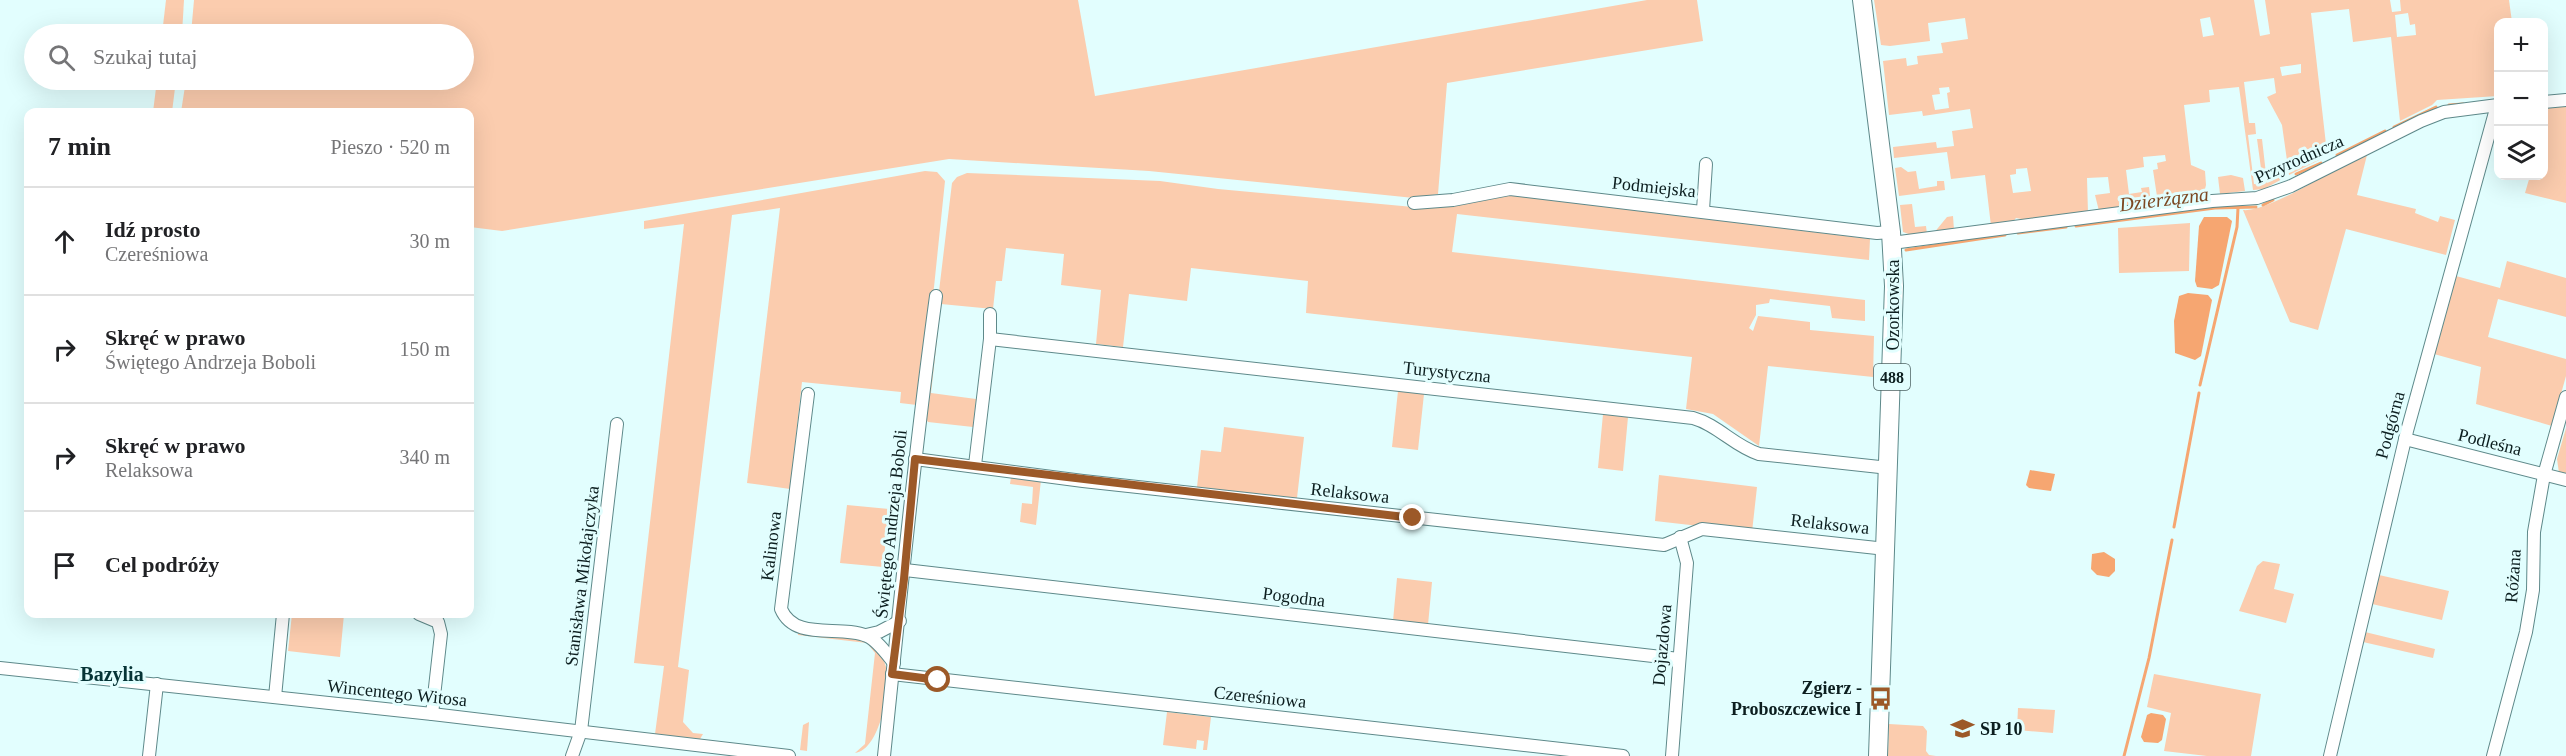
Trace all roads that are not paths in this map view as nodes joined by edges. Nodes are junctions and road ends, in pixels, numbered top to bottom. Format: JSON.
{"nodes":[{"id":1,"x":1862,"y":0,"type":"edge"},
{"id":2,"x":2566,"y":100,"type":"edge"},
{"id":3,"x":2548,"y":102,"type":"edge"},
{"id":4,"x":2494,"y":106,"type":"edge"},
{"id":5,"x":2494,"y":119,"type":"edge"},
{"id":6,"x":1706,"y":164,"type":"dead end"},
{"id":7,"x":1414,"y":203,"type":"dead end"},
{"id":8,"x":1703,"y":210,"type":"junction"},
{"id":9,"x":1892,"y":238,"type":"junction"},
{"id":10,"x":936,"y":296,"type":"dead end"},
{"id":11,"x":990,"y":314,"type":"dead end"},
{"id":12,"x":990,"y":339,"type":"junction"},
{"id":13,"x":808,"y":394,"type":"dead end"},
{"id":14,"x":2566,"y":397,"type":"edge"},
{"id":15,"x":617,"y":424,"type":"dead end"},
{"id":16,"x":2404,"y":439,"type":"junction"},
{"id":17,"x":915,"y":459,"type":"junction"},
{"id":18,"x":975,"y":465,"type":"junction"},
{"id":19,"x":1889,"y":468,"type":"junction"},
{"id":20,"x":2544,"y":475,"type":"junction"},
{"id":21,"x":2566,"y":480,"type":"edge"},
{"id":22,"x":1680,"y":537,"type":"junction"},
{"id":23,"x":1886,"y":549,"type":"junction"},
{"id":24,"x":905,"y":570,"type":"junction"},
{"id":25,"x":283,"y":618,"type":"edge"},
{"id":26,"x":428,"y":618,"type":"edge"},
{"id":27,"x":900,"y":621,"type":"junction"},
{"id":28,"x":866,"y":635,"type":"junction"},
{"id":29,"x":1679,"y":659,"type":"junction"},
{"id":30,"x":0,"y":668,"type":"edge"},
{"id":31,"x":893,"y":668,"type":"junction"},
{"id":32,"x":157,"y":684,"type":"junction"},
{"id":33,"x":275,"y":697,"type":"junction"},
{"id":34,"x":432,"y":714,"type":"junction"},
{"id":35,"x":581,"y":731,"type":"junction"},
{"id":36,"x":761,"y":754,"type":"edge"},
{"id":37,"x":148,"y":756,"type":"edge"},
{"id":38,"x":572,"y":756,"type":"edge"},
{"id":39,"x":789,"y":756,"type":"edge"},
{"id":40,"x":884,"y":756,"type":"edge"},
{"id":41,"x":1623,"y":756,"type":"edge"},
{"id":42,"x":1672,"y":756,"type":"edge"},
{"id":43,"x":1878,"y":756,"type":"edge"},
{"id":44,"x":2330,"y":756,"type":"edge"},
{"id":45,"x":2493,"y":756,"type":"edge"}],
"edges":[{"from":1,"to":9,"type":"main road","name":"Ozorkowska","number":"488"},
{"from":2,"to":3,"type":"street"},
{"from":4,"to":9,"type":"street","name":"Przyrodnicza"},
{"from":5,"to":16,"type":"street","name":"Podgórna"},
{"from":6,"to":8,"type":"street"},
{"from":7,"to":8,"type":"street","name":"Podmiejska"},
{"from":8,"to":9,"type":"street","name":"Podmiejska"},
{"from":9,"to":19,"type":"main road","name":"Ozorkowska","number":"488"},
{"from":10,"to":17,"type":"street","name":"Świętego Andrzeja Boboli"},
{"from":11,"to":12,"type":"street"},
{"from":12,"to":18,"type":"street"},
{"from":12,"to":19,"type":"street","name":"Turystyczna"},
{"from":13,"to":28,"type":"street","name":"Kalinowa"},
{"from":14,"to":20,"type":"street","name":"Różana"},
{"from":15,"to":35,"type":"street","name":"Stanisława Mikołajczyka"},
{"from":16,"to":20,"type":"street","name":"Podleśna"},
{"from":16,"to":44,"type":"street","name":"Podgórna"},
{"from":17,"to":18,"type":"street","name":"Relaksowa"},
{"from":17,"to":24,"type":"street","name":"Świętego Andrzeja Boboli"},
{"from":18,"to":22,"type":"street","name":"Relaksowa"},
{"from":19,"to":23,"type":"main road","name":"Ozorkowska","number":"488"},
{"from":20,"to":21,"type":"street","name":"Podleśna"},
{"from":20,"to":45,"type":"street","name":"Różana"},
{"from":22,"to":23,"type":"street","name":"Relaksowa"},
{"from":22,"to":29,"type":"street","name":"Dojazdowa"},
{"from":23,"to":43,"type":"main road","name":"Ozorkowska","number":"488"},
{"from":24,"to":27,"type":"street","name":"Świętego Andrzeja Boboli"},
{"from":24,"to":29,"type":"street","name":"Pogodna"},
{"from":25,"to":33,"type":"street"},
{"from":26,"to":34,"type":"street"},
{"from":27,"to":28,"type":"street","name":"Kalinowa"},
{"from":27,"to":31,"type":"street","name":"Świętego Andrzeja Boboli"},
{"from":28,"to":31,"type":"street"},
{"from":29,"to":42,"type":"street","name":"Dojazdowa"},
{"from":30,"to":32,"type":"street","name":"Wincentego Witosa"},
{"from":31,"to":40,"type":"street","name":"Świętego Andrzeja Boboli"},
{"from":31,"to":41,"type":"street","name":"Czereśniowa"},
{"from":32,"to":33,"type":"street","name":"Wincentego Witosa"},
{"from":32,"to":37,"type":"street"},
{"from":33,"to":34,"type":"street","name":"Wincentego Witosa"},
{"from":34,"to":35,"type":"street","name":"Wincentego Witosa"},
{"from":35,"to":36,"type":"street","name":"Wincentego Witosa"},
{"from":35,"to":38,"type":"street","name":"Stanisława Mikołajczyka"},
{"from":36,"to":39,"type":"street","name":"Wincentego Witosa"}]}
